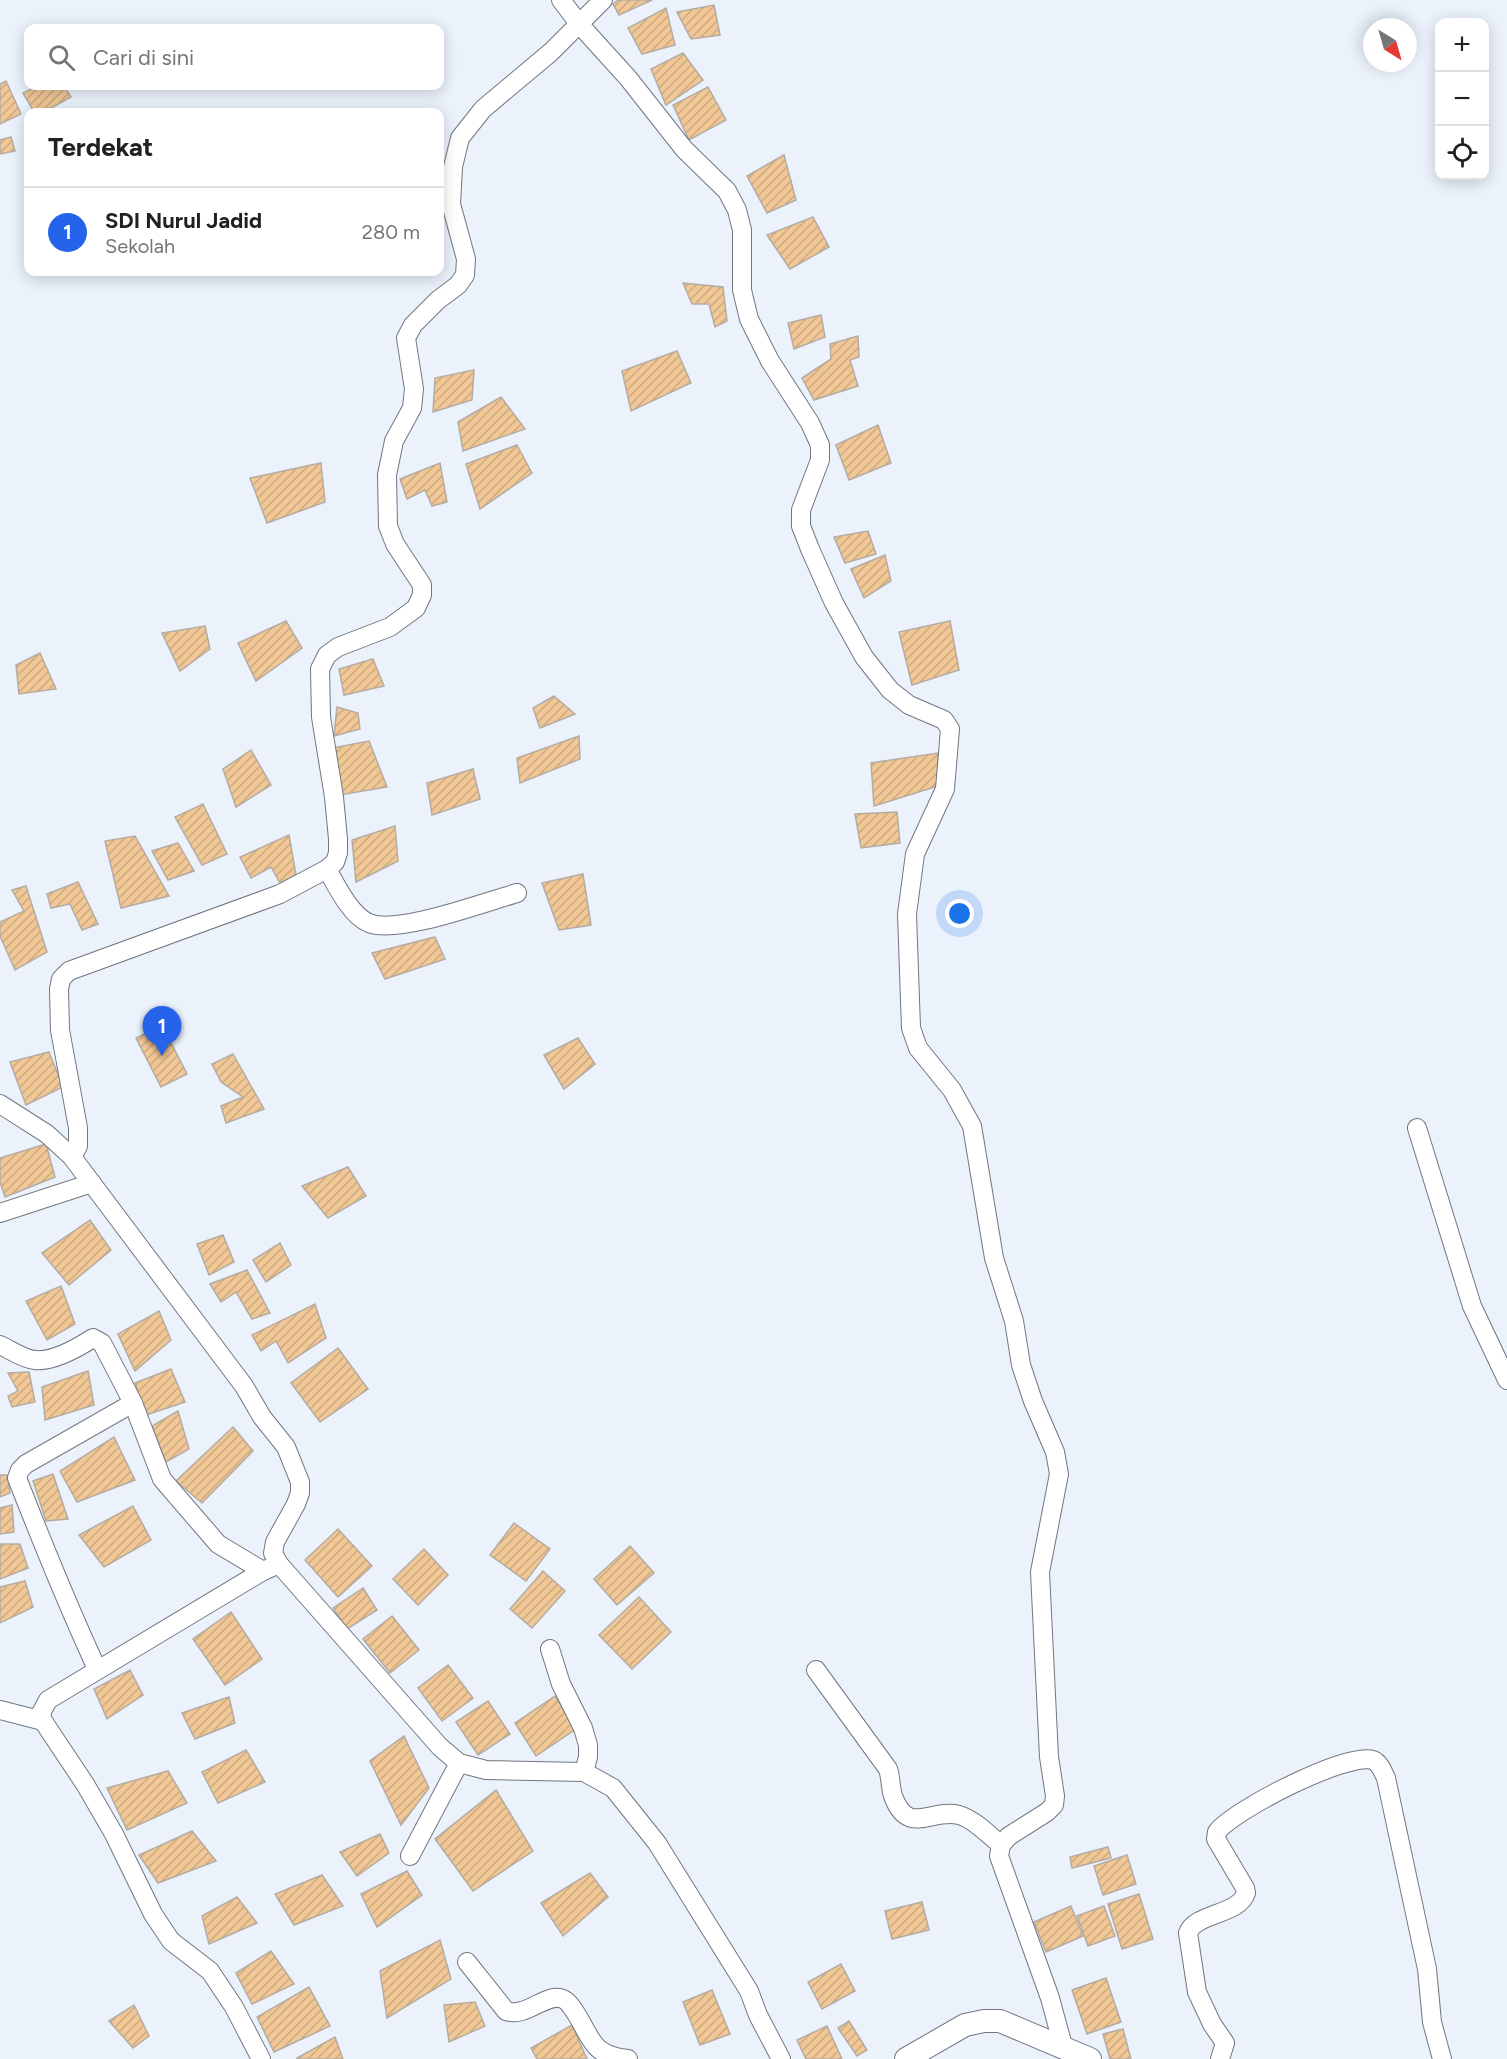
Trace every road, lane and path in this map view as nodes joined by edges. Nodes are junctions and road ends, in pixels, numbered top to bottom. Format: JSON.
{"nodes":[{"id":1,"x":561,"y":0,"type":"edge"},
{"id":2,"x":603,"y":0,"type":"edge"},
{"id":3,"x":580,"y":25,"type":"junction"},
{"id":4,"x":327,"y":869,"type":"junction"},
{"id":5,"x":517,"y":893,"type":"dead end"},
{"id":6,"x":0,"y":1104,"type":"edge"},
{"id":7,"x":1417,"y":1128,"type":"dead end"},
{"id":8,"x":72,"y":1156,"type":"junction"},
{"id":9,"x":92,"y":1183,"type":"junction"},
{"id":10,"x":0,"y":1213,"type":"edge"},
{"id":11,"x":0,"y":1345,"type":"edge"},
{"id":12,"x":1507,"y":1380,"type":"edge"},
{"id":13,"x":133,"y":1403,"type":"junction"},
{"id":14,"x":271,"y":1567,"type":"junction"},
{"id":15,"x":550,"y":1649,"type":"dead end"},
{"id":16,"x":97,"y":1669,"type":"junction"},
{"id":17,"x":816,"y":1670,"type":"dead end"},
{"id":18,"x":0,"y":1710,"type":"edge"},
{"id":19,"x":43,"y":1721,"type":"junction"},
{"id":20,"x":459,"y":1763,"type":"junction"},
{"id":21,"x":584,"y":1772,"type":"junction"},
{"id":22,"x":1001,"y":1845,"type":"junction"},
{"id":23,"x":410,"y":1856,"type":"dead end"},
{"id":24,"x":467,"y":1962,"type":"dead end"},
{"id":25,"x":1063,"y":2046,"type":"junction"},
{"id":26,"x":261,"y":2059,"type":"edge"},
{"id":27,"x":628,"y":2059,"type":"edge"},
{"id":28,"x":781,"y":2059,"type":"edge"},
{"id":29,"x":906,"y":2059,"type":"edge"},
{"id":30,"x":1090,"y":2059,"type":"edge"},
{"id":31,"x":1220,"y":2059,"type":"edge"},
{"id":32,"x":1442,"y":2059,"type":"edge"}],
"edges":[{"from":1,"to":3,"type":"street"},
{"from":2,"to":3,"type":"street"},
{"from":3,"to":4,"type":"street"},
{"from":3,"to":22,"type":"street"},
{"from":4,"to":5,"type":"street"},
{"from":4,"to":8,"type":"street"},
{"from":6,"to":8,"type":"street"},
{"from":7,"to":12,"type":"street"},
{"from":8,"to":9,"type":"street"},
{"from":9,"to":10,"type":"street"},
{"from":9,"to":14,"type":"street"},
{"from":11,"to":13,"type":"street"},
{"from":13,"to":14,"type":"street"},
{"from":13,"to":16,"type":"street"},
{"from":14,"to":16,"type":"street"},
{"from":14,"to":20,"type":"street"},
{"from":15,"to":21,"type":"street"},
{"from":16,"to":19,"type":"street"},
{"from":17,"to":22,"type":"street"},
{"from":18,"to":19,"type":"street"},
{"from":19,"to":26,"type":"street"},
{"from":20,"to":21,"type":"street"},
{"from":20,"to":23,"type":"street"},
{"from":21,"to":28,"type":"street"},
{"from":22,"to":25,"type":"street"},
{"from":24,"to":27,"type":"street"},
{"from":25,"to":29,"type":"street"},
{"from":25,"to":30,"type":"street"},
{"from":31,"to":32,"type":"street"}]}
